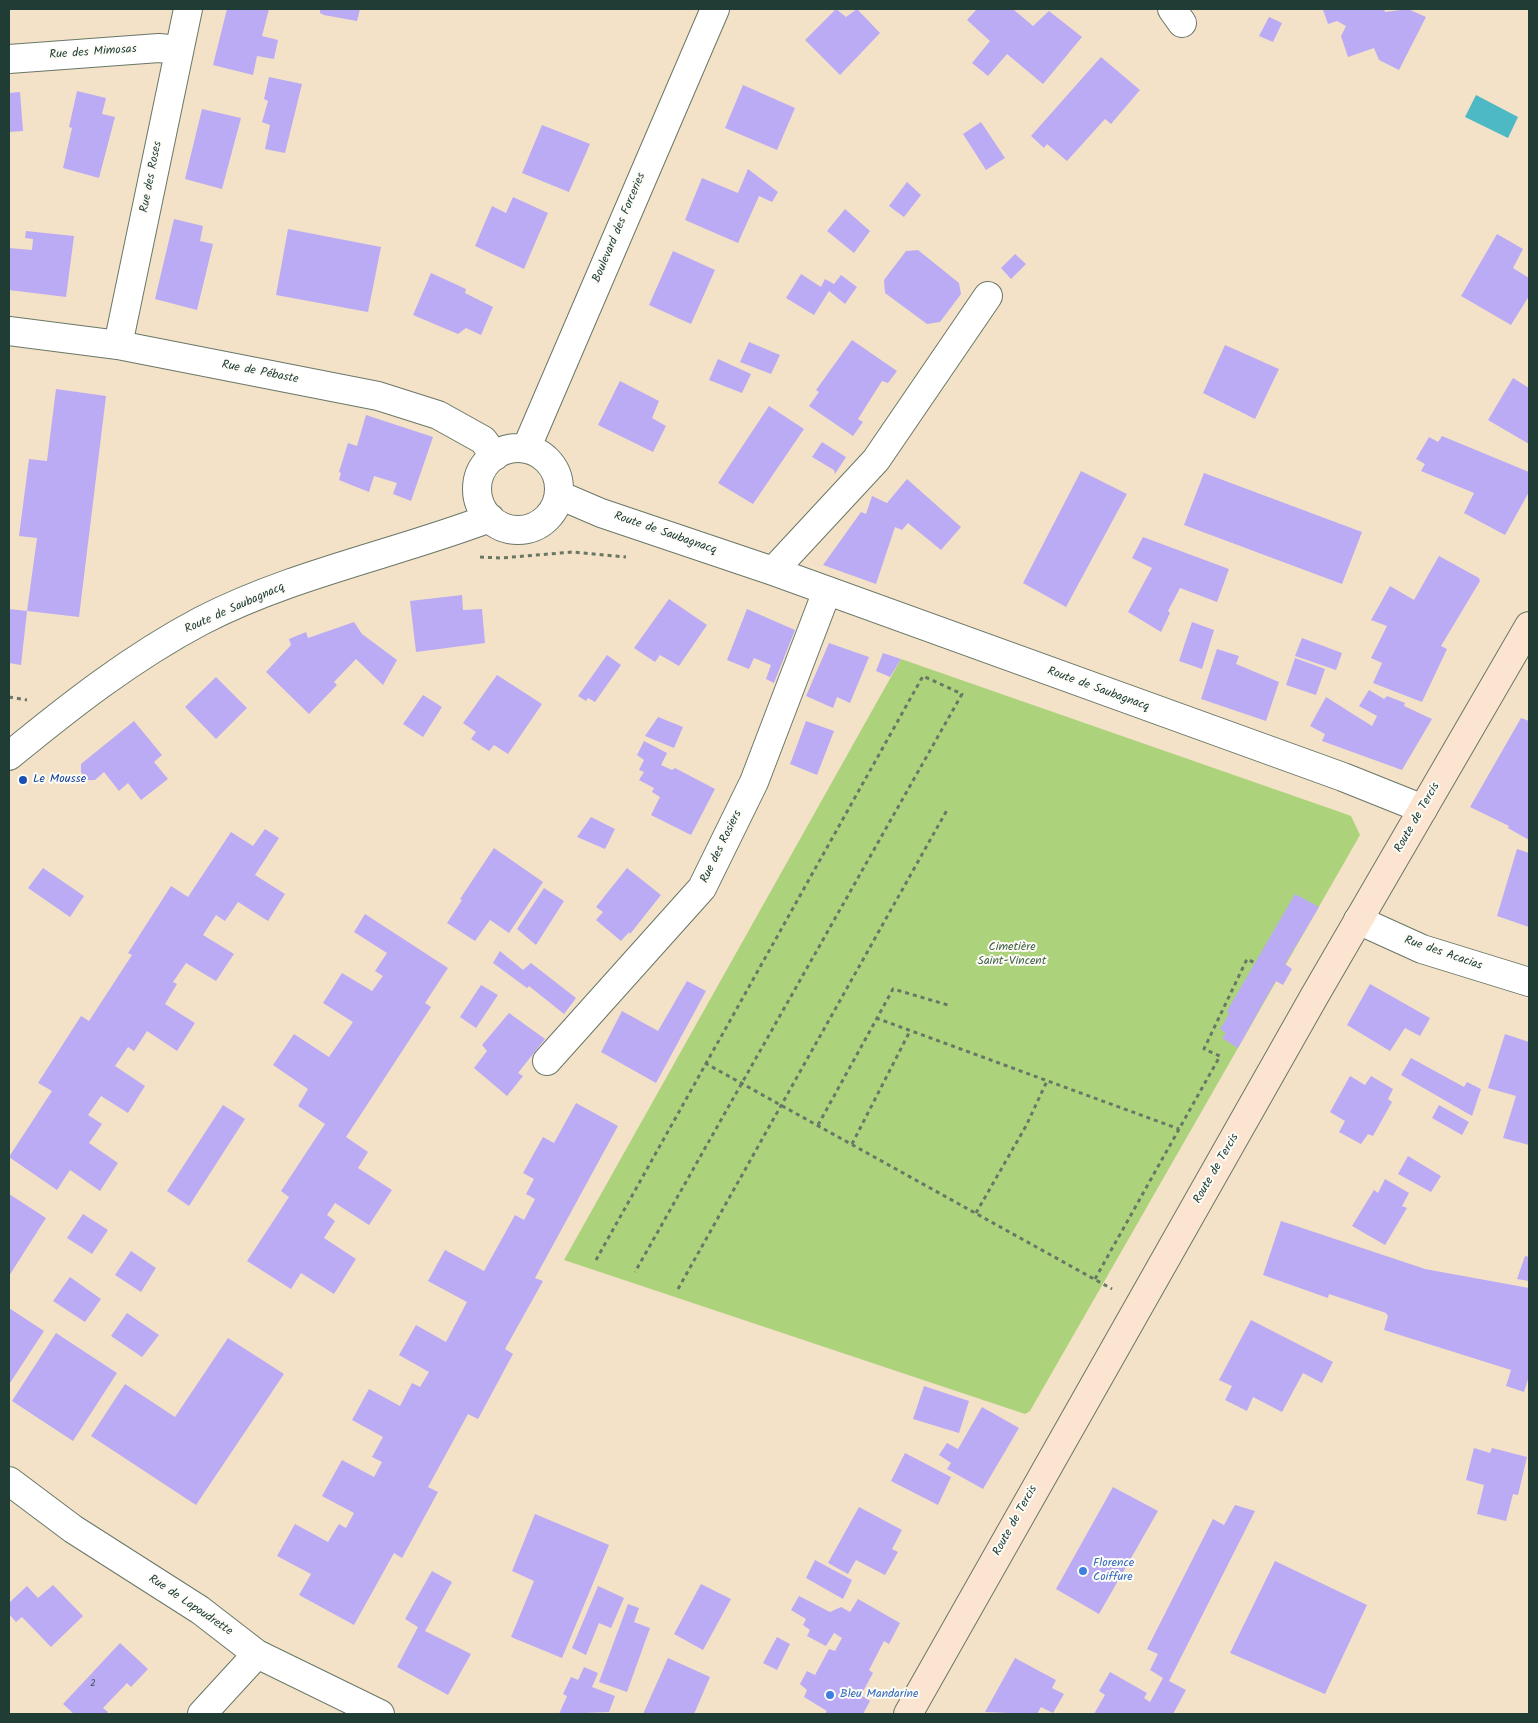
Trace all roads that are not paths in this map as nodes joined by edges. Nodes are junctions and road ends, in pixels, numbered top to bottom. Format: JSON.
{"nodes":[{"id":1,"x":188,"y":9,"type":"edge"},
{"id":2,"x":715,"y":9,"type":"edge"},
{"id":3,"x":178,"y":50,"type":"junction"},
{"id":4,"x":9,"y":59,"type":"edge"},
{"id":5,"x":988,"y":296,"type":"dead end"},
{"id":6,"x":9,"y":330,"type":"edge"},
{"id":7,"x":118,"y":345,"type":"junction"},
{"id":8,"x":526,"y":449,"type":"junction"},
{"id":9,"x":495,"y":456,"type":"junction"},
{"id":10,"x":559,"y":495,"type":"junction"},
{"id":11,"x":490,"y":518,"type":"junction"},
{"id":12,"x":773,"y":571,"type":"junction"},
{"id":13,"x":827,"y":591,"type":"junction"},
{"id":14,"x":1529,"y":626,"type":"edge"},
{"id":15,"x":9,"y":756,"type":"edge"},
{"id":16,"x":1423,"y":809,"type":"junction"},
{"id":17,"x":1358,"y":920,"type":"junction"},
{"id":18,"x":1529,"y":982,"type":"edge"},
{"id":19,"x":547,"y":1061,"type":"dead end"},
{"id":20,"x":9,"y":1482,"type":"edge"},
{"id":21,"x":257,"y":1654,"type":"junction"},
{"id":22,"x":202,"y":1714,"type":"edge"},
{"id":23,"x":380,"y":1714,"type":"edge"},
{"id":24,"x":908,"y":1714,"type":"edge"}],
"edges":[{"from":1,"to":3,"type":"street","name":"Rue des Roses"},
{"from":2,"to":8,"type":"street","name":"Boulevard des Forceries"},
{"from":3,"to":4,"type":"street","name":"Rue des Mimosas"},
{"from":3,"to":7,"type":"street","name":"Rue des Roses"},
{"from":5,"to":12,"type":"street"},
{"from":6,"to":7,"type":"street","name":"Rue de Pébaste"},
{"from":7,"to":9,"type":"street","name":"Rue de Pébaste"},
{"from":8,"to":9,"type":"street"},
{"from":8,"to":10,"type":"street"},
{"from":9,"to":11,"type":"street"},
{"from":10,"to":11,"type":"street"},
{"from":10,"to":12,"type":"street","name":"Route de Saubagnacq"},
{"from":11,"to":15,"type":"street","name":"Route de Saubagnacq"},
{"from":12,"to":13,"type":"street","name":"Route de Saubagnacq"},
{"from":13,"to":16,"type":"street","name":"Route de Saubagnacq"},
{"from":13,"to":19,"type":"street","name":"Rue des Rosiers"},
{"from":14,"to":16,"type":"main road","name":"Route de Tercis"},
{"from":16,"to":17,"type":"main road","name":"Route de Tercis"},
{"from":17,"to":18,"type":"street","name":"Rue des Acacias"},
{"from":17,"to":24,"type":"main road","name":"Route de Tercis"},
{"from":20,"to":21,"type":"street","name":"Rue de Lapoudrette"},
{"from":21,"to":22,"type":"street"},
{"from":21,"to":23,"type":"street","name":"Rue de Lapoudrette"}]}
